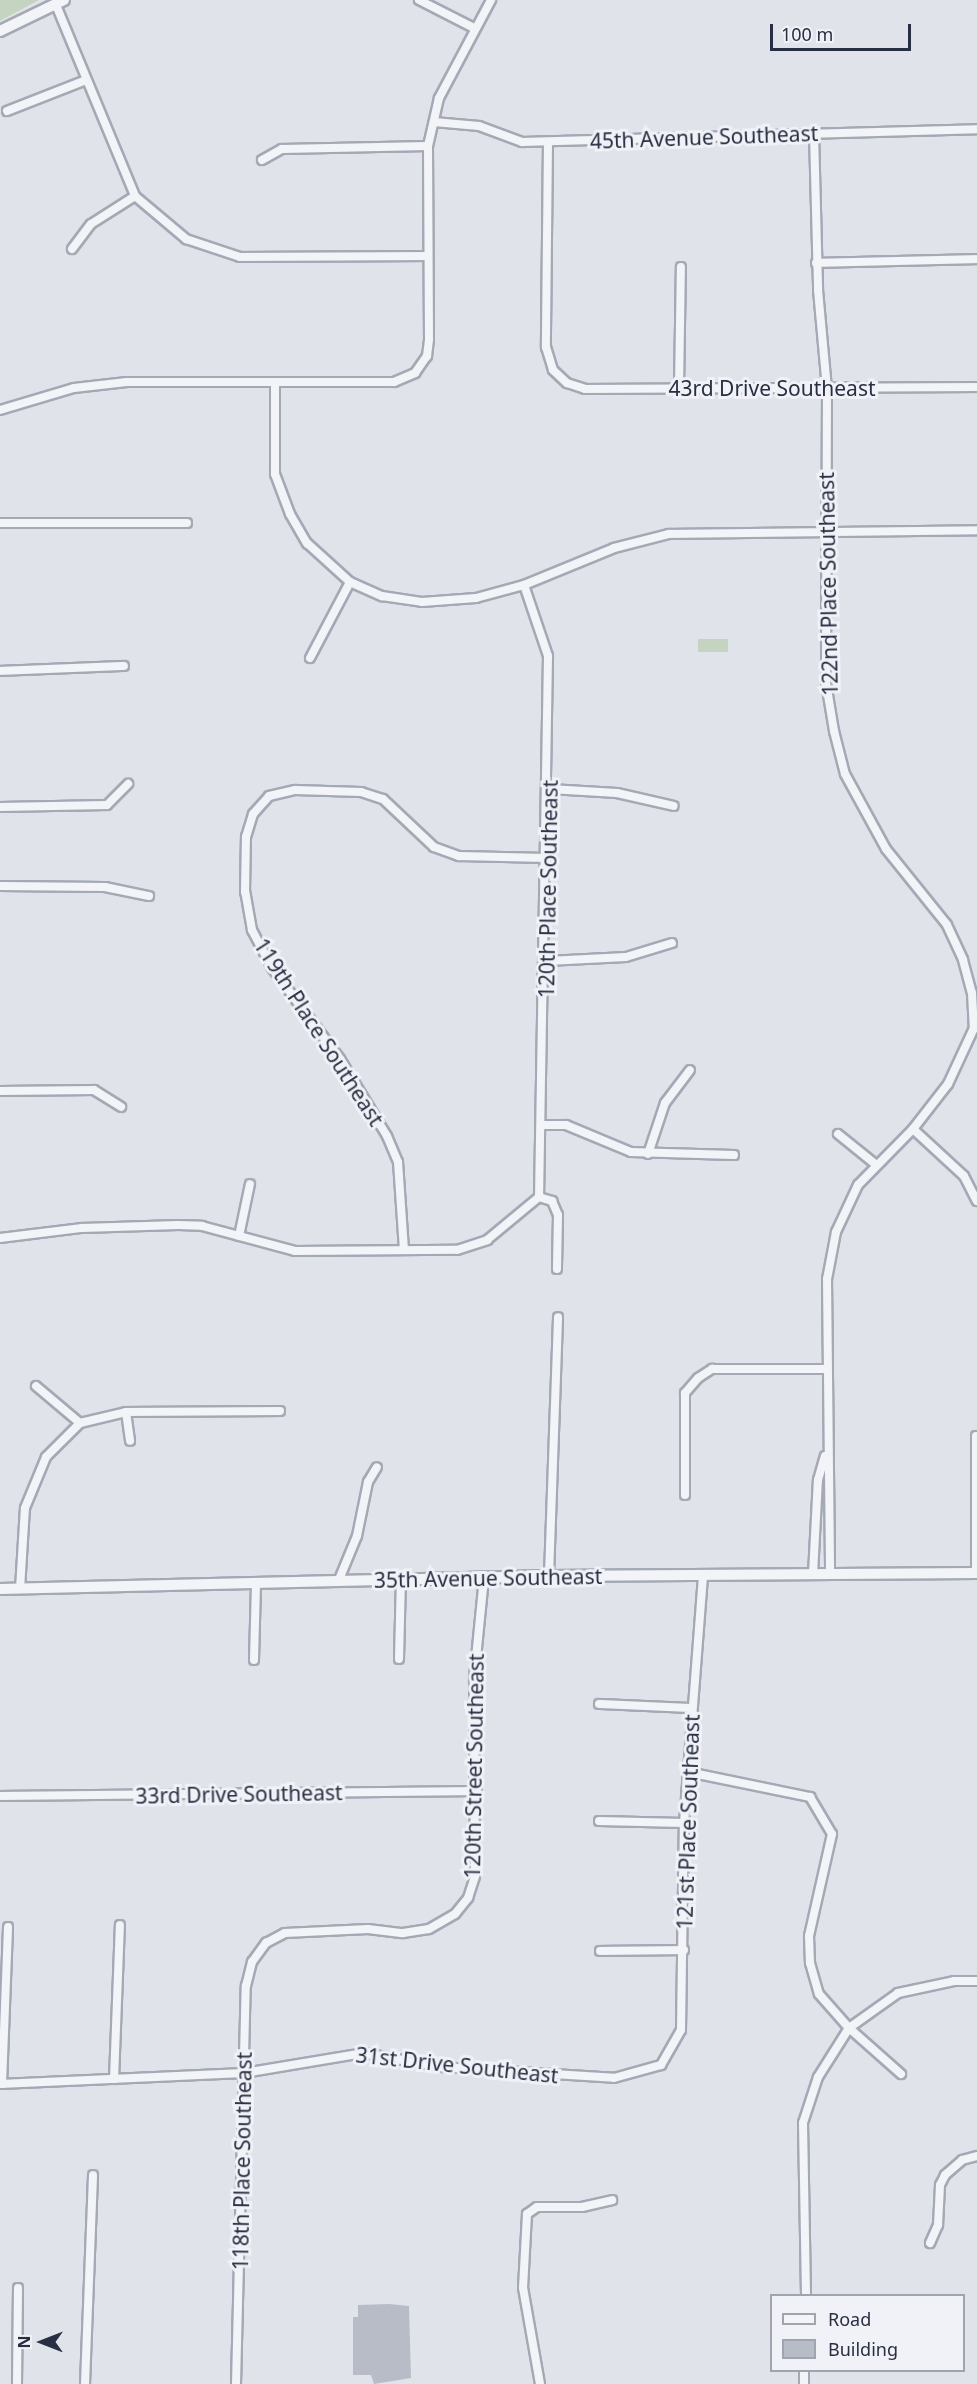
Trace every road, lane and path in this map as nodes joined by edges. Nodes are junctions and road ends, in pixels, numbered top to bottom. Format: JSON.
{"nodes":[{"id":1,"x":491,"y":0,"type":"edge"},
{"id":2,"x":425,"y":1,"type":"edge"},
{"id":3,"x":60,"y":2,"type":"edge"},
{"id":4,"x":474,"y":28,"type":"junction"},
{"id":5,"x":0,"y":31,"type":"edge"},
{"id":6,"x":86,"y":80,"type":"junction"},
{"id":7,"x":7,"y":111,"type":"dead end"},
{"id":8,"x":434,"y":122,"type":"junction"},
{"id":9,"x":977,"y":129,"type":"edge"},
{"id":10,"x":814,"y":133,"type":"junction"},
{"id":11,"x":548,"y":142,"type":"junction"},
{"id":12,"x":428,"y":146,"type":"junction"},
{"id":13,"x":262,"y":160,"type":"dead end"},
{"id":14,"x":135,"y":196,"type":"junction"},
{"id":15,"x":72,"y":249,"type":"dead end"},
{"id":16,"x":428,"y":256,"type":"junction"},
{"id":17,"x":977,"y":259,"type":"edge"},
{"id":18,"x":816,"y":263,"type":"junction"},
{"id":19,"x":681,"y":267,"type":"dead end"},
{"id":20,"x":276,"y":384,"type":"junction"},
{"id":21,"x":977,"y":387,"type":"edge"},
{"id":22,"x":680,"y":388,"type":"junction"},
{"id":23,"x":827,"y":389,"type":"junction"},
{"id":24,"x":0,"y":410,"type":"edge"},
{"id":25,"x":0,"y":523,"type":"edge"},
{"id":26,"x":187,"y":523,"type":"dead end"},
{"id":27,"x":825,"y":529,"type":"junction"},
{"id":28,"x":977,"y":530,"type":"edge"},
{"id":29,"x":350,"y":582,"type":"junction"},
{"id":30,"x":524,"y":585,"type":"junction"},
{"id":31,"x":310,"y":658,"type":"dead end"},
{"id":32,"x":124,"y":666,"type":"dead end"},
{"id":33,"x":0,"y":671,"type":"edge"},
{"id":34,"x":128,"y":784,"type":"dead end"},
{"id":35,"x":550,"y":789,"type":"junction"},
{"id":36,"x":674,"y":806,"type":"dead end"},
{"id":37,"x":0,"y":807,"type":"edge"},
{"id":38,"x":547,"y":858,"type":"junction"},
{"id":39,"x":0,"y":886,"type":"edge"},
{"id":40,"x":149,"y":896,"type":"dead end"},
{"id":41,"x":672,"y":943,"type":"dead end"},
{"id":42,"x":547,"y":961,"type":"junction"},
{"id":43,"x":975,"y":1028,"type":"edge"},
{"id":44,"x":690,"y":1070,"type":"dead end"},
{"id":45,"x":0,"y":1091,"type":"edge"},
{"id":46,"x":121,"y":1107,"type":"dead end"},
{"id":47,"x":543,"y":1125,"type":"junction"},
{"id":48,"x":913,"y":1129,"type":"junction"},
{"id":49,"x":838,"y":1134,"type":"dead end"},
{"id":50,"x":648,"y":1154,"type":"junction"},
{"id":51,"x":734,"y":1155,"type":"dead end"},
{"id":52,"x":875,"y":1164,"type":"junction"},
{"id":53,"x":250,"y":1184,"type":"dead end"},
{"id":54,"x":539,"y":1197,"type":"junction"},
{"id":55,"x":977,"y":1201,"type":"edge"},
{"id":56,"x":239,"y":1236,"type":"junction"},
{"id":57,"x":0,"y":1239,"type":"edge"},
{"id":58,"x":404,"y":1250,"type":"junction"},
{"id":59,"x":557,"y":1269,"type":"dead end"},
{"id":60,"x":558,"y":1317,"type":"dead end"},
{"id":61,"x":826,"y":1369,"type":"junction"},
{"id":62,"x":36,"y":1386,"type":"dead end"},
{"id":63,"x":280,"y":1411,"type":"dead end"},
{"id":64,"x":126,"y":1412,"type":"junction"},
{"id":65,"x":80,"y":1423,"type":"junction"},
{"id":66,"x":976,"y":1436,"type":"edge"},
{"id":67,"x":130,"y":1441,"type":"dead end"},
{"id":68,"x":825,"y":1456,"type":"junction"},
{"id":69,"x":377,"y":1467,"type":"dead end"},
{"id":70,"x":685,"y":1495,"type":"dead end"},
{"id":71,"x":813,"y":1574,"type":"junction"},
{"id":72,"x":830,"y":1574,"type":"junction"},
{"id":73,"x":977,"y":1574,"type":"edge"},
{"id":74,"x":703,"y":1575,"type":"junction"},
{"id":75,"x":549,"y":1576,"type":"junction"},
{"id":76,"x":484,"y":1578,"type":"junction"},
{"id":77,"x":401,"y":1579,"type":"junction"},
{"id":78,"x":338,"y":1582,"type":"junction"},
{"id":79,"x":256,"y":1585,"type":"junction"},
{"id":80,"x":0,"y":1589,"type":"edge"},
{"id":81,"x":21,"y":1589,"type":"junction"},
{"id":82,"x":399,"y":1659,"type":"dead end"},
{"id":83,"x":254,"y":1660,"type":"dead end"},
{"id":84,"x":599,"y":1704,"type":"dead end"},
{"id":85,"x":692,"y":1708,"type":"junction"},
{"id":86,"x":688,"y":1772,"type":"junction"},
{"id":87,"x":477,"y":1791,"type":"junction"},
{"id":88,"x":0,"y":1796,"type":"edge"},
{"id":89,"x":599,"y":1821,"type":"dead end"},
{"id":90,"x":684,"y":1823,"type":"junction"},
{"id":91,"x":120,"y":1925,"type":"dead end"},
{"id":92,"x":8,"y":1927,"type":"dead end"},
{"id":93,"x":266,"y":1943,"type":"joint"},
{"id":94,"x":684,"y":1950,"type":"junction"},
{"id":95,"x":600,"y":1952,"type":"dead end"},
{"id":96,"x":977,"y":1981,"type":"edge"},
{"id":97,"x":849,"y":2028,"type":"junction"},
{"id":98,"x":661,"y":2065,"type":"joint"},
{"id":99,"x":244,"y":2073,"type":"junction"},
{"id":100,"x":901,"y":2074,"type":"dead end"},
{"id":101,"x":114,"y":2079,"type":"junction"},
{"id":102,"x":1,"y":2084,"type":"edge"},
{"id":103,"x":977,"y":2156,"type":"edge"},
{"id":104,"x":93,"y":2175,"type":"dead end"},
{"id":105,"x":612,"y":2200,"type":"dead end"},
{"id":106,"x":930,"y":2244,"type":"dead end"},
{"id":107,"x":18,"y":2288,"type":"dead end"},
{"id":108,"x":806,"y":2294,"type":"edge"},
{"id":109,"x":17,"y":2384,"type":"edge"},
{"id":110,"x":85,"y":2384,"type":"edge"},
{"id":111,"x":236,"y":2384,"type":"edge"},
{"id":112,"x":540,"y":2384,"type":"edge"}],
"edges":[{"from":1,"to":4,"type":"street"},
{"from":2,"to":4,"type":"street"},
{"from":3,"to":5,"type":"street"},
{"from":3,"to":6,"type":"street"},
{"from":4,"to":8,"type":"street"},
{"from":6,"to":7,"type":"street"},
{"from":6,"to":14,"type":"street"},
{"from":8,"to":11,"type":"street","name":"45th Avenue Southeast"},
{"from":8,"to":12,"type":"street"},
{"from":9,"to":10,"type":"street","name":"45th Avenue Southeast"},
{"from":10,"to":11,"type":"street","name":"45th Avenue Southeast"},
{"from":10,"to":18,"type":"street","name":"122nd Place Southeast"},
{"from":11,"to":22,"type":"street","name":"43rd Drive Southeast"},
{"from":12,"to":13,"type":"street"},
{"from":12,"to":16,"type":"street"},
{"from":14,"to":15,"type":"street"},
{"from":14,"to":16,"type":"street"},
{"from":16,"to":20,"type":"street"},
{"from":17,"to":18,"type":"street"},
{"from":18,"to":23,"type":"street","name":"122nd Place Southeast"},
{"from":19,"to":22,"type":"street"},
{"from":20,"to":24,"type":"street"},
{"from":20,"to":29,"type":"street"},
{"from":21,"to":23,"type":"street","name":"43rd Drive Southeast"},
{"from":22,"to":23,"type":"street","name":"43rd Drive Southeast"},
{"from":23,"to":27,"type":"street","name":"122nd Place Southeast"},
{"from":25,"to":26,"type":"street"},
{"from":27,"to":28,"type":"street"},
{"from":27,"to":30,"type":"street"},
{"from":27,"to":43,"type":"street","name":"122nd Place Southeast"},
{"from":29,"to":30,"type":"street"},
{"from":29,"to":31,"type":"street"},
{"from":30,"to":35,"type":"street","name":"120th Place Southeast"},
{"from":32,"to":33,"type":"street"},
{"from":34,"to":37,"type":"street"},
{"from":35,"to":36,"type":"street"},
{"from":35,"to":38,"type":"street","name":"120th Place Southeast"},
{"from":38,"to":42,"type":"street","name":"120th Place Southeast"},
{"from":38,"to":58,"type":"street","name":"119th Place Southeast"},
{"from":39,"to":40,"type":"street"},
{"from":41,"to":42,"type":"street"},
{"from":42,"to":47,"type":"street","name":"120th Place Southeast"},
{"from":43,"to":48,"type":"street","name":"122nd Place Southeast"},
{"from":44,"to":50,"type":"street"},
{"from":45,"to":46,"type":"street"},
{"from":47,"to":50,"type":"street"},
{"from":47,"to":54,"type":"street","name":"120th Place Southeast"},
{"from":48,"to":52,"type":"street","name":"122nd Place Southeast"},
{"from":48,"to":55,"type":"street"},
{"from":49,"to":52,"type":"street"},
{"from":50,"to":51,"type":"street"},
{"from":52,"to":61,"type":"street","name":"122nd Place Southeast"},
{"from":53,"to":56,"type":"street"},
{"from":54,"to":58,"type":"street"},
{"from":54,"to":59,"type":"street"},
{"from":56,"to":57,"type":"street"},
{"from":56,"to":58,"type":"street"},
{"from":60,"to":75,"type":"street"},
{"from":61,"to":68,"type":"street","name":"122nd Place Southeast"},
{"from":61,"to":70,"type":"street"},
{"from":62,"to":65,"type":"street"},
{"from":63,"to":64,"type":"street"},
{"from":64,"to":65,"type":"street"},
{"from":64,"to":67,"type":"street"},
{"from":65,"to":81,"type":"street"},
{"from":66,"to":73,"type":"street"},
{"from":68,"to":71,"type":"street","name":"122nd Place Southeast"},
{"from":68,"to":72,"type":"street","name":"122nd Place Southeast"},
{"from":69,"to":78,"type":"street"},
{"from":71,"to":72,"type":"street","name":"35th Avenue Southeast"},
{"from":71,"to":74,"type":"street","name":"35th Avenue Southeast"},
{"from":72,"to":73,"type":"street","name":"35th Avenue Southeast"},
{"from":74,"to":75,"type":"street","name":"35th Avenue Southeast"},
{"from":74,"to":85,"type":"street","name":"121st Place Southeast"},
{"from":75,"to":76,"type":"street","name":"35th Avenue Southeast"},
{"from":76,"to":77,"type":"street","name":"35th Avenue Southeast"},
{"from":76,"to":87,"type":"street","name":"120th Street Southeast"},
{"from":77,"to":78,"type":"street","name":"35th Avenue Southeast"},
{"from":77,"to":82,"type":"street"},
{"from":78,"to":79,"type":"street","name":"35th Avenue Southeast"},
{"from":79,"to":81,"type":"street","name":"35th Avenue Southeast"},
{"from":79,"to":83,"type":"street"},
{"from":80,"to":81,"type":"street","name":"35th Avenue Southeast"},
{"from":84,"to":85,"type":"street"},
{"from":85,"to":86,"type":"street","name":"121st Place Southeast"},
{"from":86,"to":90,"type":"street","name":"121st Place Southeast"},
{"from":86,"to":97,"type":"street"},
{"from":87,"to":88,"type":"street","name":"33rd Drive Southeast"},
{"from":87,"to":93,"type":"street","name":"120th Street Southeast"},
{"from":89,"to":90,"type":"street"},
{"from":90,"to":94,"type":"street","name":"121st Place Southeast"},
{"from":91,"to":101,"type":"street"},
{"from":92,"to":102,"type":"street"},
{"from":93,"to":99,"type":"street","name":"118th Place Southeast"},
{"from":94,"to":95,"type":"street"},
{"from":94,"to":98,"type":"street","name":"121st Place Southeast"},
{"from":96,"to":97,"type":"street"},
{"from":97,"to":100,"type":"street"},
{"from":97,"to":108,"type":"street"},
{"from":98,"to":99,"type":"street","name":"31st Drive Southeast"},
{"from":99,"to":101,"type":"street","name":"31st Drive Southeast"},
{"from":99,"to":111,"type":"street","name":"118th Place Southeast"},
{"from":101,"to":102,"type":"street","name":"31st Drive Southeast"},
{"from":103,"to":106,"type":"street"},
{"from":104,"to":110,"type":"street"},
{"from":105,"to":112,"type":"street"},
{"from":107,"to":109,"type":"street"}]}
